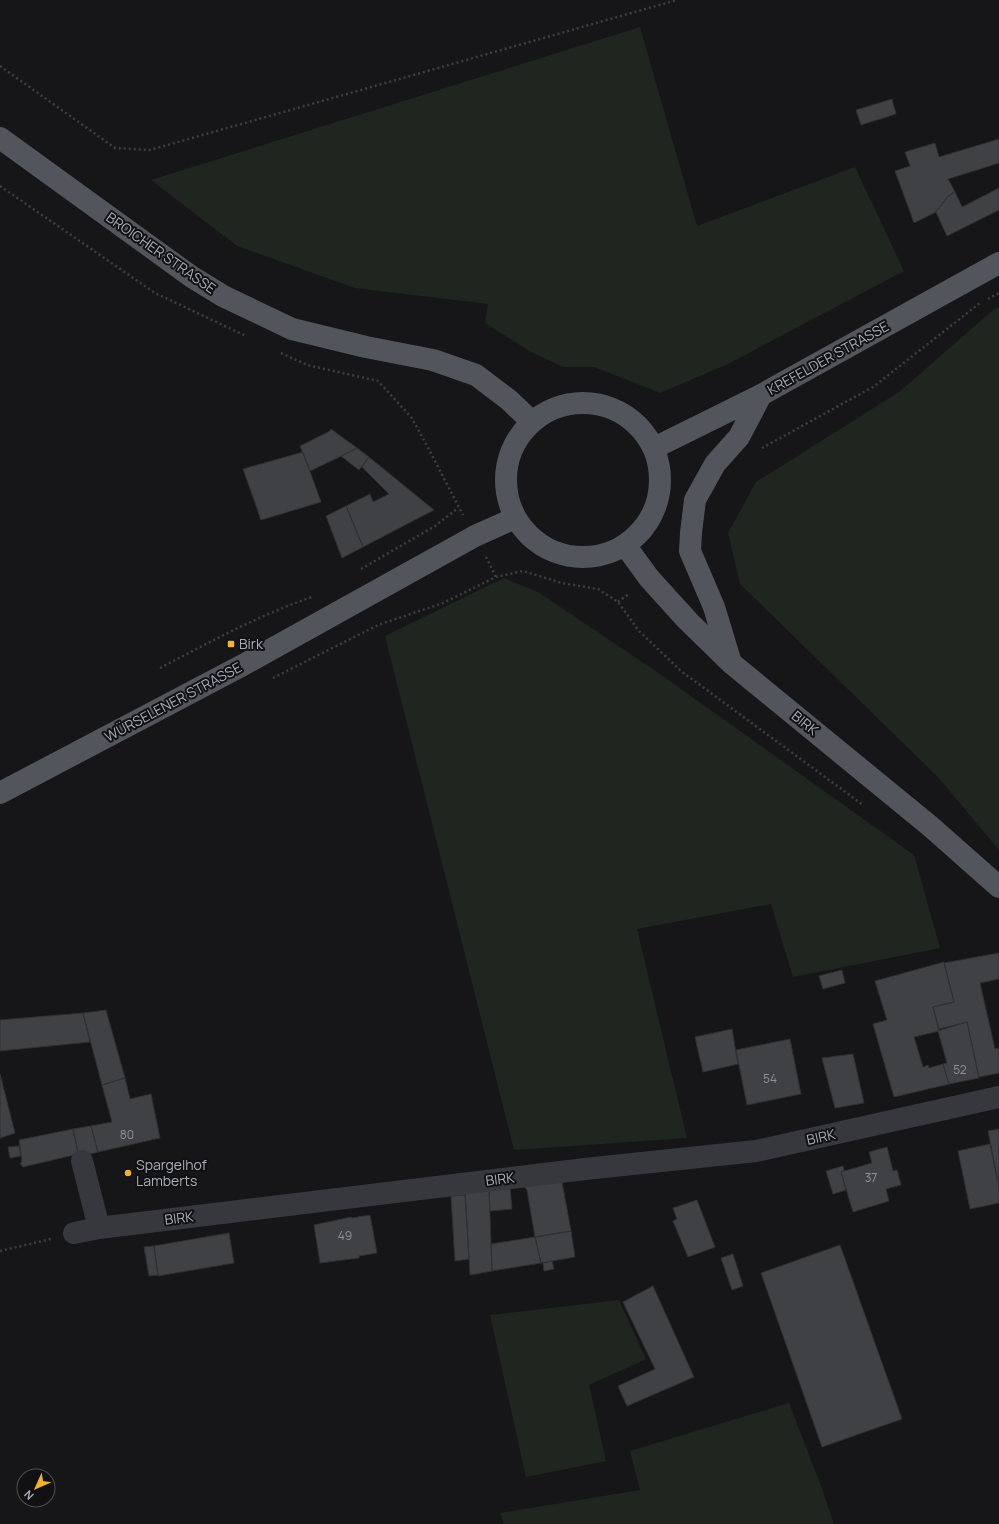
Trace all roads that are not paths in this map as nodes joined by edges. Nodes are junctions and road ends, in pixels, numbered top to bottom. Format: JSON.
{"nodes":[{"id":1,"x":0,"y":138,"type":"edge"},
{"id":2,"x":999,"y":263,"type":"edge"},
{"id":3,"x":761,"y":395,"type":"junction"},
{"id":4,"x":531,"y":421,"type":"junction"},
{"id":5,"x":654,"y":448,"type":"junction"},
{"id":6,"x":514,"y":518,"type":"junction"},
{"id":7,"x":625,"y":545,"type":"junction"},
{"id":8,"x":731,"y":663,"type":"junction"},
{"id":9,"x":0,"y":793,"type":"edge"},
{"id":10,"x":999,"y":887,"type":"edge"},
{"id":11,"x":999,"y":1097,"type":"edge"},
{"id":12,"x":82,"y":1161,"type":"dead end"},
{"id":13,"x":99,"y":1228,"type":"junction"},
{"id":14,"x":74,"y":1233,"type":"road end"}],
"edges":[{"from":1,"to":4,"type":"main road","name":"BROICHER STRASSE"},
{"from":2,"to":3,"type":"main road","name":"KREFELDER STRASSE"},
{"from":3,"to":5,"type":"main road","name":"KREFELDER STRASSE"},
{"from":3,"to":8,"type":"main road"},
{"from":4,"to":5,"type":"main road"},
{"from":4,"to":6,"type":"main road"},
{"from":5,"to":7,"type":"main road"},
{"from":6,"to":7,"type":"main road"},
{"from":6,"to":9,"type":"main road","name":"WÜRSELENER STRASSE"},
{"from":7,"to":8,"type":"main road","name":"BIRK"},
{"from":8,"to":10,"type":"main road","name":"BIRK"},
{"from":11,"to":13,"type":"street","name":"BIRK"},
{"from":12,"to":13,"type":"street"},
{"from":13,"to":14,"type":"street","name":"BIRK"}]}
